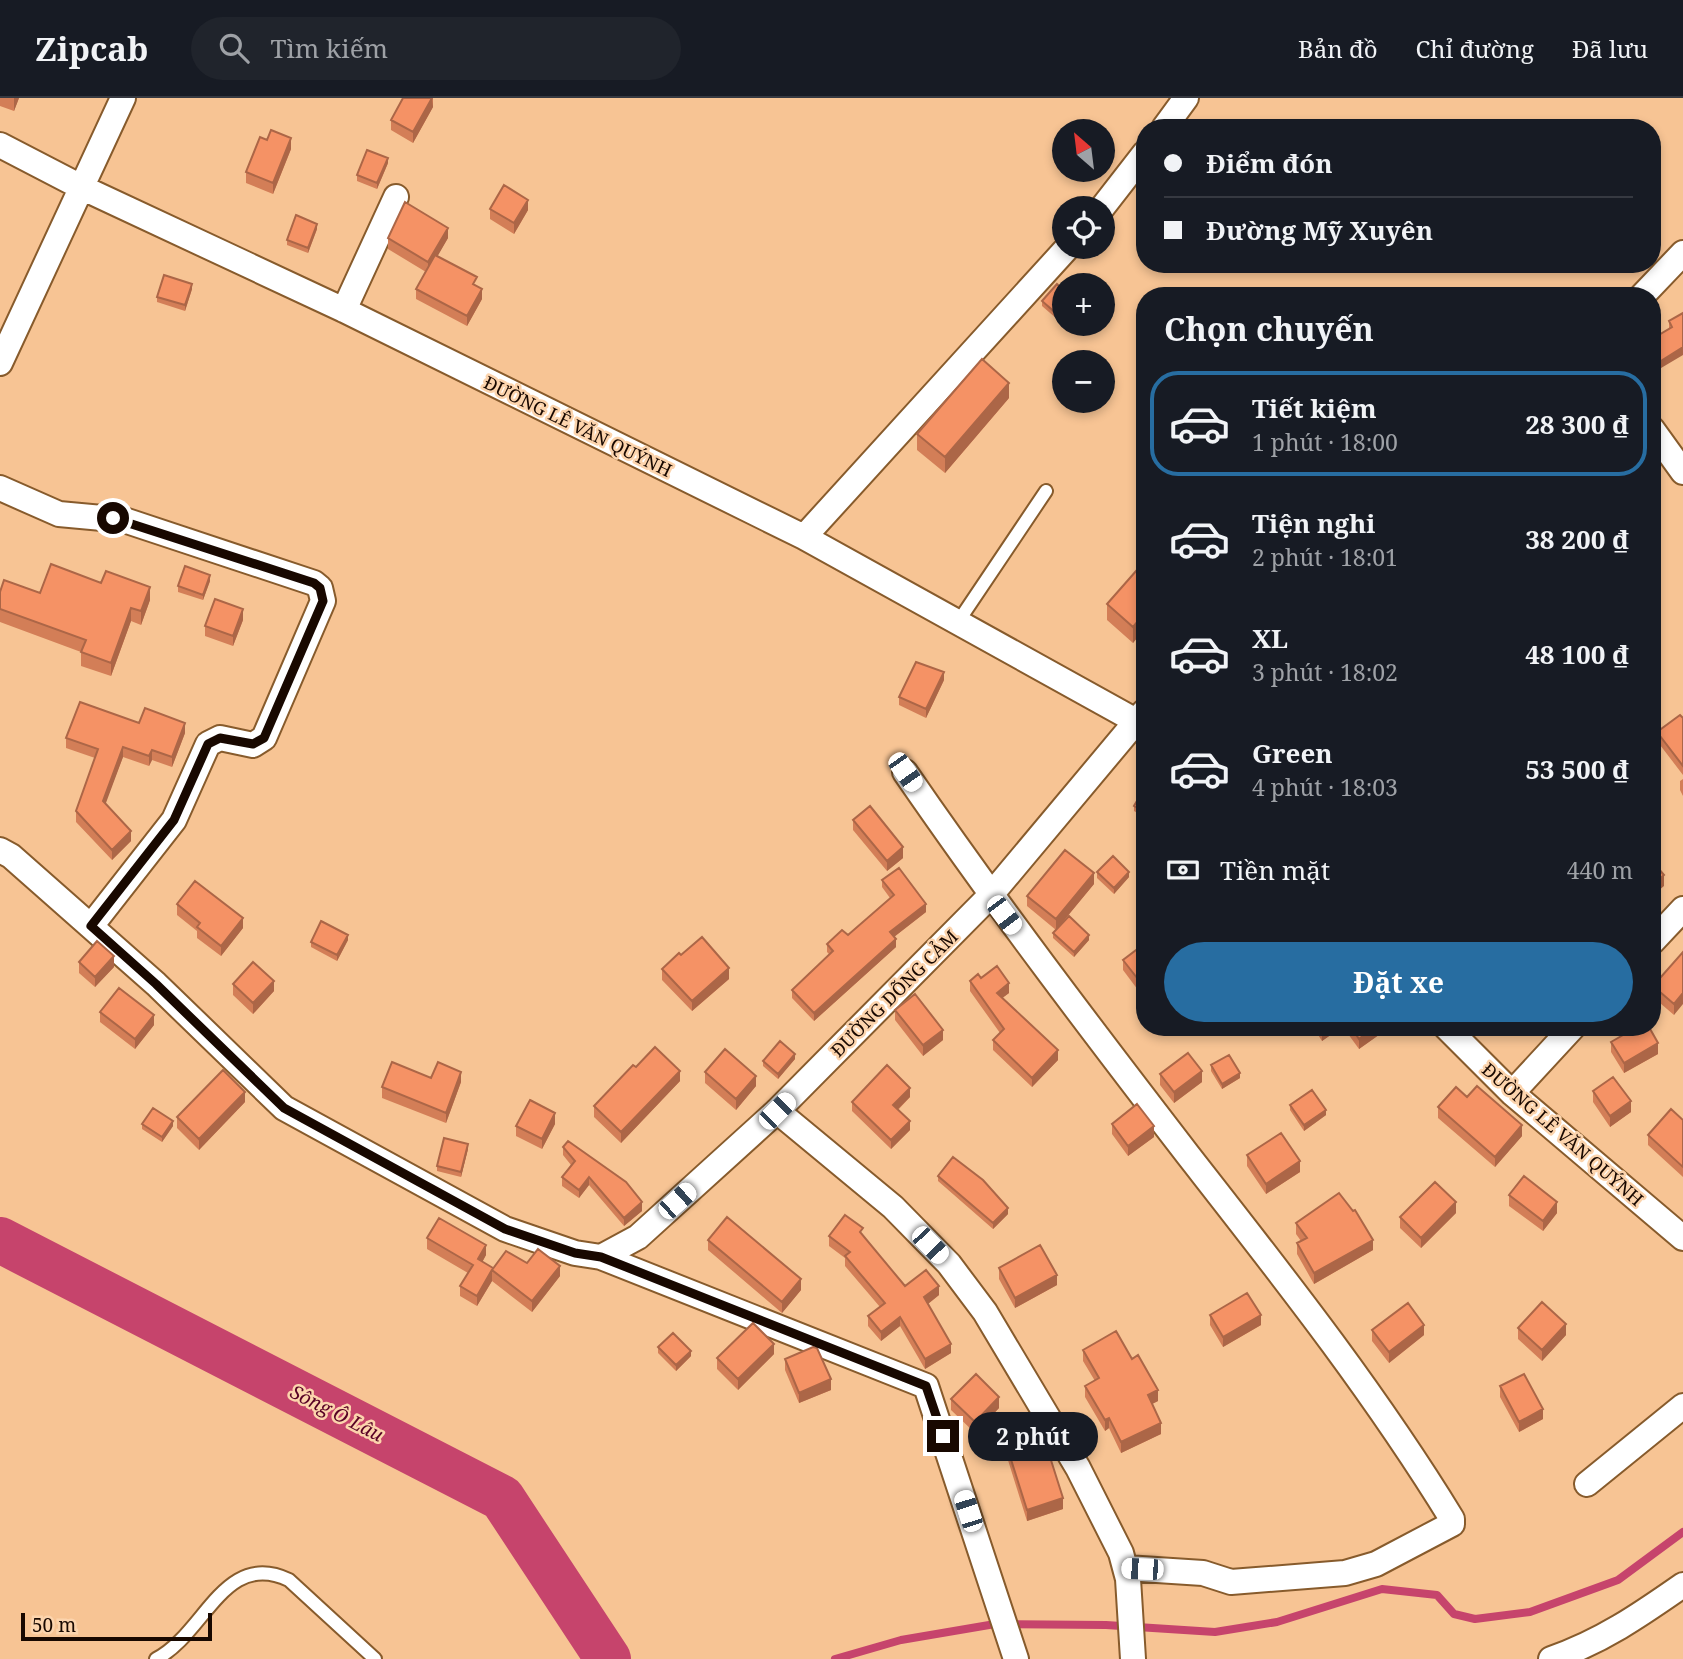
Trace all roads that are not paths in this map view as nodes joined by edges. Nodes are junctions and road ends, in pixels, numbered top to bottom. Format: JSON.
{"nodes":[{"id":1,"x":123,"y":98,"type":"edge"},
{"id":2,"x":1186,"y":98,"type":"edge"},
{"id":3,"x":1171,"y":119,"type":"edge"},
{"id":4,"x":0,"y":145,"type":"edge"},
{"id":5,"x":1136,"y":164,"type":"edge"},
{"id":6,"x":83,"y":188,"type":"junction"},
{"id":7,"x":1111,"y":196,"type":"edge"},
{"id":8,"x":396,"y":197,"type":"dead end"},
{"id":9,"x":1683,"y":253,"type":"edge"},
{"id":10,"x":1057,"y":259,"type":"edge"},
{"id":11,"x":1651,"y":287,"type":"edge"},
{"id":12,"x":344,"y":310,"type":"junction"},
{"id":13,"x":6,"y":336,"type":"edge"},
{"id":14,"x":0,"y":363,"type":"edge"},
{"id":15,"x":1661,"y":441,"type":"edge"},
{"id":16,"x":1683,"y":472,"type":"edge"},
{"id":17,"x":0,"y":488,"type":"edge"},
{"id":18,"x":1046,"y":491,"type":"dead end"},
{"id":19,"x":804,"y":537,"type":"junction"},
{"id":20,"x":958,"y":622,"type":"junction"},
{"id":21,"x":1136,"y":718,"type":"edge"},
{"id":22,"x":1136,"y":728,"type":"edge"},
{"id":23,"x":905,"y":772,"type":"dead end"},
{"id":24,"x":0,"y":850,"type":"edge"},
{"id":25,"x":990,"y":896,"type":"junction"},
{"id":26,"x":1683,"y":909,"type":"edge"},
{"id":27,"x":91,"y":926,"type":"junction"},
{"id":28,"x":1661,"y":933,"type":"edge"},
{"id":29,"x":1455,"y":1036,"type":"edge"},
{"id":30,"x":1565,"y":1036,"type":"edge"},
{"id":31,"x":1512,"y":1093,"type":"junction"},
{"id":32,"x":777,"y":1111,"type":"junction"},
{"id":33,"x":1683,"y":1238,"type":"edge"},
{"id":34,"x":601,"y":1257,"type":"junction"},
{"id":35,"x":1683,"y":1406,"type":"edge"},
{"id":36,"x":1587,"y":1484,"type":"dead end"},
{"id":37,"x":1127,"y":1574,"type":"junction"},
{"id":38,"x":1683,"y":1585,"type":"edge"},
{"id":39,"x":156,"y":1659,"type":"edge"},
{"id":40,"x":375,"y":1659,"type":"edge"},
{"id":41,"x":1016,"y":1659,"type":"edge"},
{"id":42,"x":1133,"y":1659,"type":"edge"},
{"id":43,"x":1551,"y":1659,"type":"edge"}],
"edges":[{"from":1,"to":6,"type":"street"},
{"from":2,"to":3,"type":"street"},
{"from":4,"to":6,"type":"street","name":"ĐƯỜNG LÊ VĂN QUÝNH"},
{"from":5,"to":7,"type":"street"},
{"from":6,"to":12,"type":"street","name":"ĐƯỜNG LÊ VĂN QUÝNH"},
{"from":6,"to":13,"type":"street"},
{"from":8,"to":12,"type":"street"},
{"from":9,"to":11,"type":"street"},
{"from":10,"to":19,"type":"street"},
{"from":12,"to":19,"type":"street","name":"ĐƯỜNG LÊ VĂN QUÝNH"},
{"from":13,"to":14,"type":"street"},
{"from":15,"to":16,"type":"street"},
{"from":17,"to":27,"type":"street"},
{"from":18,"to":20,"type":"lane"},
{"from":19,"to":20,"type":"street","name":"ĐƯỜNG LÊ VĂN QUÝNH"},
{"from":20,"to":21,"type":"street","name":"ĐƯỜNG LÊ VĂN QUÝNH"},
{"from":22,"to":25,"type":"street","name":"ĐƯỜNG DÕNG CẢM"},
{"from":23,"to":25,"type":"street"},
{"from":24,"to":27,"type":"street"},
{"from":25,"to":32,"type":"street","name":"ĐƯỜNG DÕNG CẢM"},
{"from":25,"to":37,"type":"street"},
{"from":26,"to":28,"type":"street"},
{"from":27,"to":34,"type":"street"},
{"from":29,"to":31,"type":"street","name":"ĐƯỜNG LÊ VĂN QUÝNH"},
{"from":30,"to":31,"type":"street"},
{"from":31,"to":33,"type":"street","name":"ĐƯỜNG LÊ VĂN QUÝNH"},
{"from":32,"to":34,"type":"street","name":"ĐƯỜNG DÕNG CẢM"},
{"from":32,"to":37,"type":"street"},
{"from":34,"to":41,"type":"street"},
{"from":35,"to":36,"type":"street"},
{"from":37,"to":42,"type":"street"},
{"from":38,"to":43,"type":"street"},
{"from":39,"to":40,"type":"lane"}]}
